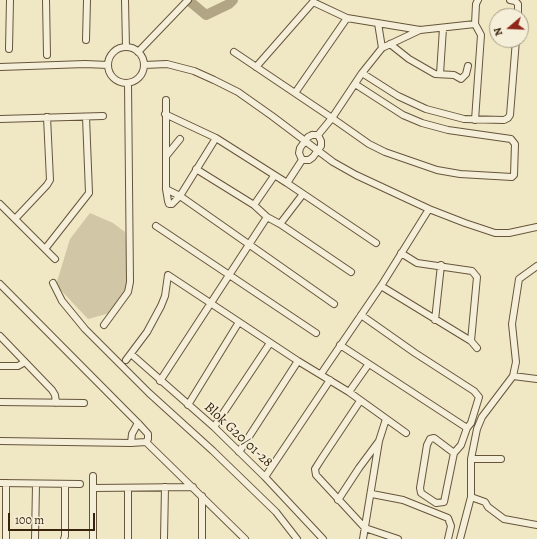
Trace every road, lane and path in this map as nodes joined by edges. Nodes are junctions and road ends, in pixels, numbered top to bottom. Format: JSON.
{"nodes":[{"id":1,"x":10,"y":0,"type":"edge"},
{"id":2,"x":46,"y":0,"type":"edge"},
{"id":3,"x":87,"y":0,"type":"edge"},
{"id":4,"x":125,"y":0,"type":"edge"},
{"id":5,"x":188,"y":0,"type":"edge"},
{"id":6,"x":478,"y":0,"type":"edge"},
{"id":7,"x":510,"y":0,"type":"edge"},
{"id":8,"x":518,"y":8,"type":"edge"},
{"id":9,"x":347,"y":18,"type":"junction"},
{"id":10,"x":378,"y":23,"type":"junction"},
{"id":11,"x":475,"y":24,"type":"junction"},
{"id":12,"x":443,"y":28,"type":"junction"},
{"id":13,"x":420,"y":30,"type":"junction"},
{"id":14,"x":86,"y":40,"type":"dead end"},
{"id":15,"x":390,"y":44,"type":"junction"},
{"id":16,"x":126,"y":47,"type":"junction"},
{"id":17,"x":382,"y":48,"type":"junction"},
{"id":18,"x":515,"y":48,"type":"edge"},
{"id":19,"x":10,"y":49,"type":"dead end"},
{"id":20,"x":138,"y":52,"type":"junction"},
{"id":21,"x":234,"y":52,"type":"dead end"},
{"id":22,"x":47,"y":55,"type":"dead end"},
{"id":23,"x":108,"y":65,"type":"junction"},
{"id":24,"x":144,"y":65,"type":"junction"},
{"id":25,"x":468,"y":66,"type":"dead end"},
{"id":26,"x":0,"y":67,"type":"edge"},
{"id":27,"x":256,"y":67,"type":"junction"},
{"id":28,"x":362,"y":73,"type":"junction"},
{"id":29,"x":440,"y":74,"type":"junction"},
{"id":30,"x":128,"y":83,"type":"junction"},
{"id":31,"x":355,"y":84,"type":"junction"},
{"id":32,"x":295,"y":93,"type":"junction"},
{"id":33,"x":166,"y":100,"type":"dead end"},
{"id":34,"x":165,"y":114,"type":"junction"},
{"id":35,"x":103,"y":116,"type":"dead end"},
{"id":36,"x":47,"y":117,"type":"junction"},
{"id":37,"x":86,"y":117,"type":"junction"},
{"id":38,"x":332,"y":118,"type":"junction"},
{"id":39,"x":0,"y":119,"type":"edge"},
{"id":40,"x":475,"y":120,"type":"junction"},
{"id":41,"x":318,"y":135,"type":"junction"},
{"id":42,"x":216,"y":138,"type":"junction"},
{"id":43,"x":180,"y":139,"type":"dead end"},
{"id":44,"x":304,"y":141,"type":"junction"},
{"id":45,"x":318,"y":152,"type":"junction"},
{"id":46,"x":167,"y":155,"type":"junction"},
{"id":47,"x":302,"y":160,"type":"junction"},
{"id":48,"x":196,"y":169,"type":"junction"},
{"id":49,"x":274,"y":176,"type":"junction"},
{"id":50,"x":287,"y":183,"type":"junction"},
{"id":51,"x":166,"y":189,"type":"junction"},
{"id":52,"x":303,"y":194,"type":"junction"},
{"id":53,"x":180,"y":196,"type":"junction"},
{"id":54,"x":0,"y":204,"type":"edge"},
{"id":55,"x":254,"y":205,"type":"junction"},
{"id":56,"x":429,"y":209,"type":"junction"},
{"id":57,"x":267,"y":217,"type":"junction"},
{"id":58,"x":15,"y":219,"type":"junction"},
{"id":59,"x":280,"y":224,"type":"junction"},
{"id":60,"x":156,"y":226,"type":"dead end"},
{"id":61,"x":537,"y":227,"type":"edge"},
{"id":62,"x":376,"y":243,"type":"dead end"},
{"id":63,"x":249,"y":244,"type":"junction"},
{"id":64,"x":45,"y":249,"type":"junction"},
{"id":65,"x":401,"y":253,"type":"junction"},
{"id":66,"x":55,"y":259,"type":"dead end"},
{"id":67,"x":441,"y":266,"type":"junction"},
{"id":68,"x":537,"y":266,"type":"edge"},
{"id":69,"x":350,"y":272,"type":"dead end"},
{"id":70,"x":229,"y":274,"type":"junction"},
{"id":71,"x":53,"y":283,"type":"dead end"},
{"id":72,"x":0,"y":284,"type":"edge"},
{"id":73,"x":381,"y":286,"type":"junction"},
{"id":74,"x":210,"y":304,"type":"junction"},
{"id":75,"x":334,"y":304,"type":"dead end"},
{"id":76,"x":361,"y":315,"type":"junction"},
{"id":77,"x":435,"y":320,"type":"junction"},
{"id":78,"x":240,"y":322,"type":"junction"},
{"id":79,"x":104,"y":325,"type":"dead end"},
{"id":80,"x":316,"y":333,"type":"dead end"},
{"id":81,"x":0,"y":336,"type":"edge"},
{"id":82,"x":471,"y":341,"type":"junction"},
{"id":83,"x":270,"y":343,"type":"junction"},
{"id":84,"x":340,"y":345,"type":"junction"},
{"id":85,"x":477,"y":348,"type":"dead end"},
{"id":86,"x":131,"y":354,"type":"junction"},
{"id":87,"x":126,"y":360,"type":"dead end"},
{"id":88,"x":298,"y":361,"type":"junction"},
{"id":89,"x":25,"y":362,"type":"junction"},
{"id":90,"x":368,"y":365,"type":"junction"},
{"id":91,"x":0,"y":366,"type":"edge"},
{"id":92,"x":321,"y":374,"type":"junction"},
{"id":93,"x":513,"y":376,"type":"junction"},
{"id":94,"x":537,"y":379,"type":"edge"},
{"id":95,"x":330,"y":380,"type":"junction"},
{"id":96,"x":160,"y":381,"type":"junction"},
{"id":97,"x":349,"y":392,"type":"junction"},
{"id":98,"x":360,"y":401,"type":"junction"},
{"id":99,"x":0,"y":402,"type":"edge"},
{"id":100,"x":56,"y":403,"type":"junction"},
{"id":101,"x":84,"y":404,"type":"dead end"},
{"id":102,"x":188,"y":405,"type":"junction"},
{"id":103,"x":386,"y":419,"type":"junction"},
{"id":104,"x":138,"y":423,"type":"junction"},
{"id":105,"x":214,"y":427,"type":"junction"},
{"id":106,"x":467,"y":428,"type":"junction"},
{"id":107,"x":406,"y":433,"type":"dead end"},
{"id":108,"x":0,"y":441,"type":"edge"},
{"id":109,"x":146,"y":442,"type":"junction"},
{"id":110,"x":379,"y":442,"type":"junction"},
{"id":111,"x":131,"y":443,"type":"junction"},
{"id":112,"x":239,"y":452,"type":"junction"},
{"id":113,"x":454,"y":453,"type":"junction"},
{"id":114,"x":471,"y":459,"type":"junction"},
{"id":115,"x":501,"y":459,"type":"dead end"},
{"id":116,"x":93,"y":476,"type":"dead end"},
{"id":117,"x":265,"y":477,"type":"junction"},
{"id":118,"x":3,"y":483,"type":"edge"},
{"id":119,"x":36,"y":484,"type":"junction"},
{"id":120,"x":65,"y":484,"type":"junction"},
{"id":121,"x":80,"y":484,"type":"dead end"},
{"id":122,"x":193,"y":487,"type":"junction"},
{"id":123,"x":93,"y":488,"type":"junction"},
{"id":124,"x":128,"y":488,"type":"junction"},
{"id":125,"x":165,"y":488,"type":"junction"},
{"id":126,"x":372,"y":494,"type":"junction"},
{"id":127,"x":202,"y":496,"type":"junction"},
{"id":128,"x":471,"y":497,"type":"junction"},
{"id":129,"x":338,"y":500,"type":"junction"},
{"id":130,"x":537,"y":525,"type":"edge"},
{"id":131,"x":365,"y":528,"type":"junction"},
{"id":132,"x":6,"y":539,"type":"edge"},
{"id":133,"x":35,"y":539,"type":"edge"},
{"id":134,"x":64,"y":539,"type":"edge"},
{"id":135,"x":93,"y":539,"type":"edge"},
{"id":136,"x":128,"y":539,"type":"edge"},
{"id":137,"x":164,"y":539,"type":"edge"},
{"id":138,"x":202,"y":539,"type":"edge"},
{"id":139,"x":246,"y":539,"type":"edge"},
{"id":140,"x":298,"y":539,"type":"edge"},
{"id":141,"x":323,"y":539,"type":"edge"},
{"id":142,"x":363,"y":539,"type":"edge"},
{"id":143,"x":398,"y":539,"type":"edge"},
{"id":144,"x":448,"y":539,"type":"edge"},
{"id":145,"x":460,"y":539,"type":"edge"}],
"edges":[{"from":1,"to":19,"type":"street"},
{"from":2,"to":22,"type":"street"},
{"from":3,"to":14,"type":"street"},
{"from":4,"to":16,"type":"street"},
{"from":5,"to":20,"type":"street"},
{"from":6,"to":11,"type":"street"},
{"from":7,"to":8,"type":"street"},
{"from":9,"to":10,"type":"street"},
{"from":9,"to":27,"type":"street"},
{"from":9,"to":32,"type":"street"},
{"from":10,"to":13,"type":"street"},
{"from":10,"to":17,"type":"street"},
{"from":11,"to":12,"type":"street"},
{"from":11,"to":40,"type":"street"},
{"from":12,"to":13,"type":"street"},
{"from":12,"to":29,"type":"street"},
{"from":13,"to":15,"type":"street"},
{"from":15,"to":17,"type":"street"},
{"from":15,"to":29,"type":"street"},
{"from":16,"to":20,"type":"street"},
{"from":16,"to":23,"type":"street"},
{"from":17,"to":28,"type":"street"},
{"from":18,"to":40,"type":"street"},
{"from":20,"to":24,"type":"street"},
{"from":21,"to":27,"type":"street"},
{"from":23,"to":26,"type":"street"},
{"from":23,"to":30,"type":"street"},
{"from":24,"to":30,"type":"street"},
{"from":24,"to":44,"type":"street"},
{"from":25,"to":29,"type":"street"},
{"from":27,"to":32,"type":"street"},
{"from":28,"to":31,"type":"street"},
{"from":28,"to":40,"type":"street"},
{"from":30,"to":79,"type":"street"},
{"from":31,"to":38,"type":"street"},
{"from":31,"to":38,"type":"street"},
{"from":32,"to":38,"type":"street"},
{"from":33,"to":34,"type":"street"},
{"from":34,"to":42,"type":"street"},
{"from":34,"to":46,"type":"street"},
{"from":35,"to":37,"type":"street"},
{"from":36,"to":37,"type":"street"},
{"from":36,"to":39,"type":"street"},
{"from":36,"to":58,"type":"street"},
{"from":37,"to":64,"type":"street"},
{"from":38,"to":41,"type":"street"},
{"from":41,"to":44,"type":"street"},
{"from":41,"to":45,"type":"street"},
{"from":42,"to":48,"type":"street"},
{"from":42,"to":49,"type":"street"},
{"from":43,"to":46,"type":"street"},
{"from":44,"to":45,"type":"street"},
{"from":44,"to":47,"type":"street"},
{"from":45,"to":47,"type":"street"},
{"from":45,"to":56,"type":"street"},
{"from":46,"to":51,"type":"street"},
{"from":47,"to":50,"type":"street"},
{"from":48,"to":53,"type":"street"},
{"from":48,"to":55,"type":"street"},
{"from":49,"to":50,"type":"street"},
{"from":49,"to":55,"type":"street"},
{"from":50,"to":52,"type":"street"},
{"from":51,"to":53,"type":"street"},
{"from":51,"to":53,"type":"street"},
{"from":52,"to":59,"type":"street"},
{"from":52,"to":62,"type":"street"},
{"from":53,"to":63,"type":"street"},
{"from":54,"to":58,"type":"street"},
{"from":55,"to":57,"type":"street"},
{"from":56,"to":61,"type":"street"},
{"from":56,"to":65,"type":"street"},
{"from":57,"to":59,"type":"street"},
{"from":57,"to":63,"type":"street"},
{"from":58,"to":64,"type":"street"},
{"from":59,"to":69,"type":"street"},
{"from":60,"to":70,"type":"street"},
{"from":63,"to":70,"type":"street"},
{"from":63,"to":75,"type":"street"},
{"from":64,"to":66,"type":"street"},
{"from":65,"to":67,"type":"street"},
{"from":65,"to":73,"type":"street"},
{"from":67,"to":77,"type":"street"},
{"from":67,"to":82,"type":"street"},
{"from":68,"to":93,"type":"street"},
{"from":70,"to":74,"type":"street"},
{"from":70,"to":80,"type":"street"},
{"from":71,"to":140,"type":"street"},
{"from":72,"to":104,"type":"street"},
{"from":73,"to":76,"type":"street"},
{"from":73,"to":77,"type":"street"},
{"from":74,"to":78,"type":"street"},
{"from":74,"to":86,"type":"street"},
{"from":74,"to":96,"type":"street"},
{"from":76,"to":84,"type":"street"},
{"from":76,"to":106,"type":"street"},
{"from":77,"to":82,"type":"street"},
{"from":78,"to":83,"type":"street"},
{"from":78,"to":102,"type":"street"},
{"from":81,"to":89,"type":"street"},
{"from":82,"to":85,"type":"street"},
{"from":83,"to":88,"type":"street"},
{"from":83,"to":105,"type":"street"},
{"from":84,"to":90,"type":"street"},
{"from":84,"to":92,"type":"street"},
{"from":86,"to":87,"type":"street"},
{"from":86,"to":96,"type":"street","name":"Blok G20/01-28"},
{"from":88,"to":92,"type":"street"},
{"from":88,"to":112,"type":"street"},
{"from":89,"to":91,"type":"street"},
{"from":89,"to":100,"type":"street"},
{"from":90,"to":97,"type":"street"},
{"from":90,"to":106,"type":"street"},
{"from":92,"to":95,"type":"street"},
{"from":93,"to":94,"type":"street"},
{"from":93,"to":114,"type":"street"},
{"from":95,"to":97,"type":"street"},
{"from":95,"to":117,"type":"street"},
{"from":96,"to":102,"type":"street","name":"Blok G20/01-28"},
{"from":97,"to":98,"type":"street"},
{"from":98,"to":103,"type":"street"},
{"from":98,"to":129,"type":"street"},
{"from":99,"to":100,"type":"street"},
{"from":100,"to":101,"type":"street"},
{"from":102,"to":105,"type":"street","name":"Blok G20/01-28"},
{"from":103,"to":107,"type":"street"},
{"from":103,"to":110,"type":"street"},
{"from":104,"to":109,"type":"street"},
{"from":104,"to":111,"type":"street"},
{"from":105,"to":112,"type":"street","name":"Blok G20/01-28"},
{"from":106,"to":113,"type":"street"},
{"from":108,"to":111,"type":"street"},
{"from":109,"to":111,"type":"street"},
{"from":109,"to":122,"type":"street"},
{"from":110,"to":126,"type":"street"},
{"from":110,"to":129,"type":"street"},
{"from":112,"to":117,"type":"street","name":"Blok G20/01-28"},
{"from":113,"to":113,"type":"street"},
{"from":114,"to":115,"type":"street"},
{"from":114,"to":128,"type":"street"},
{"from":116,"to":123,"type":"street"},
{"from":117,"to":141,"type":"street","name":"Blok G20/01-28"},
{"from":118,"to":119,"type":"street"},
{"from":118,"to":132,"type":"street"},
{"from":119,"to":120,"type":"street"},
{"from":119,"to":133,"type":"street"},
{"from":120,"to":121,"type":"street"},
{"from":120,"to":134,"type":"street"},
{"from":122,"to":125,"type":"street"},
{"from":122,"to":127,"type":"street"},
{"from":123,"to":124,"type":"street"},
{"from":123,"to":135,"type":"street"},
{"from":124,"to":125,"type":"street"},
{"from":124,"to":136,"type":"street"},
{"from":125,"to":137,"type":"street"},
{"from":126,"to":131,"type":"street"},
{"from":126,"to":144,"type":"street"},
{"from":127,"to":138,"type":"street"},
{"from":127,"to":139,"type":"street"},
{"from":128,"to":130,"type":"street"},
{"from":128,"to":145,"type":"street"},
{"from":129,"to":131,"type":"street"},
{"from":131,"to":142,"type":"street"},
{"from":131,"to":143,"type":"street"}]}
